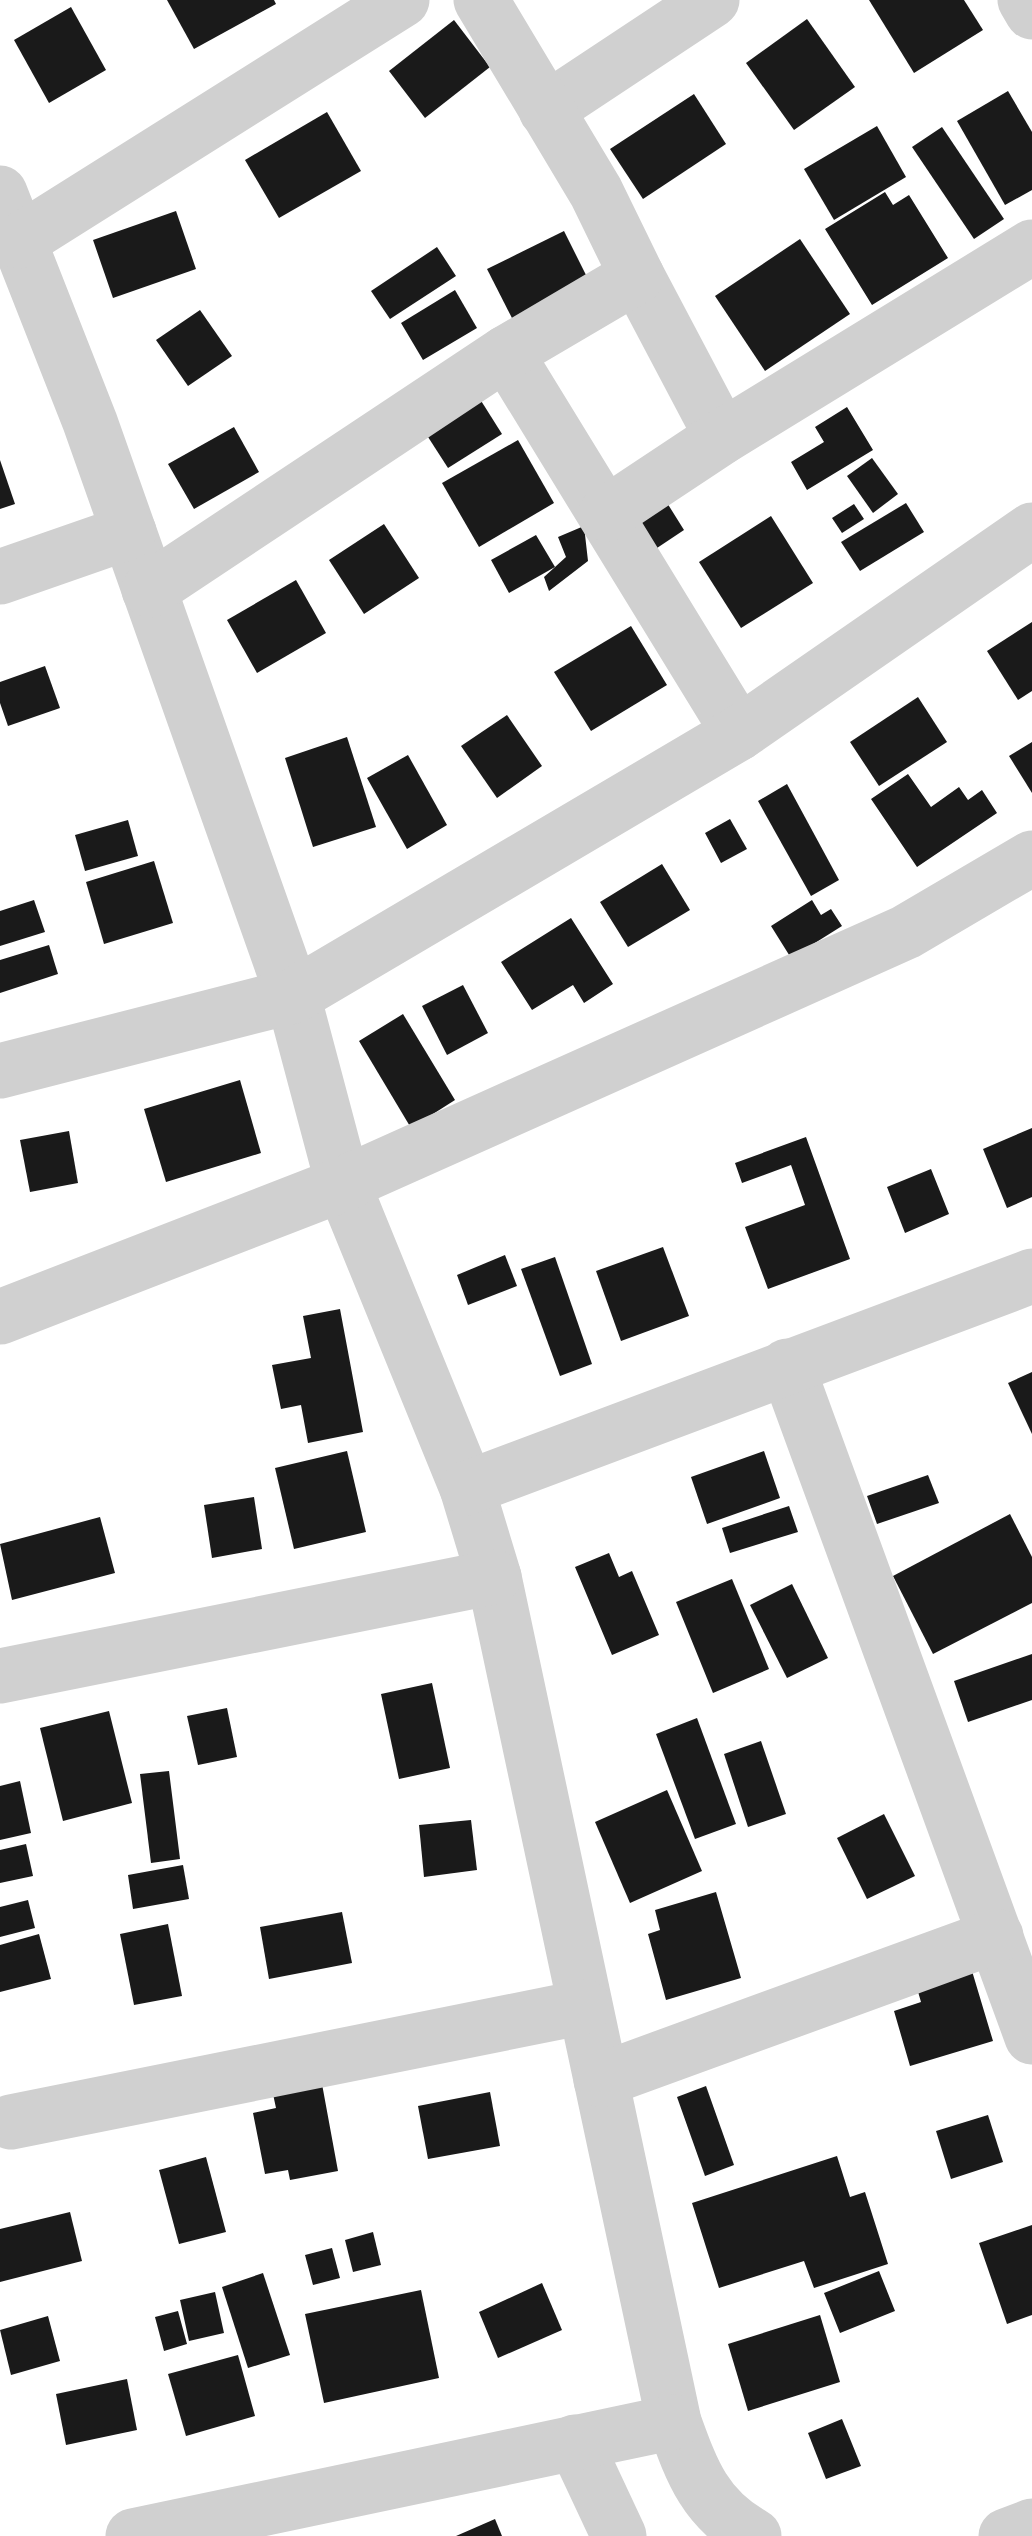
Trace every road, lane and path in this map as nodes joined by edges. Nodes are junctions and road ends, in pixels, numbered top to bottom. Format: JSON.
{"nodes":[{"id":1,"x":402,"y":0,"type":"edge"},
{"id":2,"x":481,"y":0,"type":"edge"},
{"id":3,"x":712,"y":0,"type":"edge"},
{"id":4,"x":1025,"y":0,"type":"edge"},
{"id":5,"x":1032,"y":12,"type":"edge"},
{"id":6,"x":546,"y":110,"type":"junction"},
{"id":7,"x":9,"y":217,"type":"edge"},
{"id":8,"x":1032,"y":247,"type":"edge"},
{"id":9,"x":637,"y":276,"type":"junction"},
{"id":10,"x":506,"y":354,"type":"junction"},
{"id":11,"x":722,"y":437,"type":"junction"},
{"id":12,"x":606,"y":514,"type":"junction"},
{"id":13,"x":1032,"y":530,"type":"edge"},
{"id":14,"x":129,"y":532,"type":"junction"},
{"id":15,"x":0,"y":577,"type":"edge"},
{"id":16,"x":149,"y":590,"type":"junction"},
{"id":17,"x":739,"y":733,"type":"junction"},
{"id":18,"x":1032,"y":858,"type":"edge"},
{"id":19,"x":292,"y":996,"type":"junction"},
{"id":20,"x":0,"y":1071,"type":"edge"},
{"id":21,"x":343,"y":1184,"type":"junction"},
{"id":22,"x":1032,"y":1276,"type":"edge"},
{"id":23,"x":0,"y":1317,"type":"edge"},
{"id":24,"x":787,"y":1366,"type":"junction"},
{"id":25,"x":467,"y":1488,"type":"junction"},
{"id":26,"x":494,"y":1577,"type":"junction"},
{"id":27,"x":0,"y":1676,"type":"edge"},
{"id":28,"x":996,"y":1936,"type":"junction"},
{"id":29,"x":584,"y":2006,"type":"junction"},
{"id":30,"x":1032,"y":2037,"type":"edge"},
{"id":31,"x":601,"y":2080,"type":"junction"},
{"id":32,"x":11,"y":2122,"type":"dead end"},
{"id":33,"x":674,"y":2422,"type":"junction"},
{"id":34,"x":576,"y":2442,"type":"junction"},
{"id":35,"x":1032,"y":2526,"type":"edge"},
{"id":36,"x":133,"y":2536,"type":"edge"},
{"id":37,"x":619,"y":2536,"type":"edge"},
{"id":38,"x":754,"y":2536,"type":"edge"},
{"id":39,"x":1006,"y":2536,"type":"edge"}],
"edges":[{"from":1,"to":7,"type":"street"},
{"from":2,"to":6,"type":"street"},
{"from":3,"to":6,"type":"street"},
{"from":4,"to":5,"type":"street"},
{"from":6,"to":9,"type":"street"},
{"from":7,"to":14,"type":"street"},
{"from":8,"to":11,"type":"street"},
{"from":9,"to":10,"type":"street"},
{"from":9,"to":11,"type":"street"},
{"from":10,"to":12,"type":"street"},
{"from":10,"to":16,"type":"street"},
{"from":11,"to":12,"type":"street"},
{"from":12,"to":17,"type":"street"},
{"from":13,"to":17,"type":"street"},
{"from":14,"to":15,"type":"street"},
{"from":14,"to":16,"type":"street"},
{"from":16,"to":19,"type":"street"},
{"from":17,"to":19,"type":"street"},
{"from":18,"to":21,"type":"street"},
{"from":19,"to":20,"type":"street"},
{"from":19,"to":21,"type":"street"},
{"from":21,"to":23,"type":"street"},
{"from":21,"to":25,"type":"street"},
{"from":22,"to":24,"type":"street"},
{"from":24,"to":25,"type":"street"},
{"from":24,"to":28,"type":"street"},
{"from":25,"to":26,"type":"street"},
{"from":26,"to":27,"type":"street"},
{"from":26,"to":29,"type":"street"},
{"from":28,"to":30,"type":"street"},
{"from":28,"to":31,"type":"street"},
{"from":29,"to":31,"type":"street"},
{"from":29,"to":32,"type":"street"},
{"from":31,"to":33,"type":"street"},
{"from":33,"to":34,"type":"street"},
{"from":33,"to":38,"type":"street"},
{"from":34,"to":36,"type":"street"},
{"from":34,"to":37,"type":"street"},
{"from":35,"to":39,"type":"street"}]}
